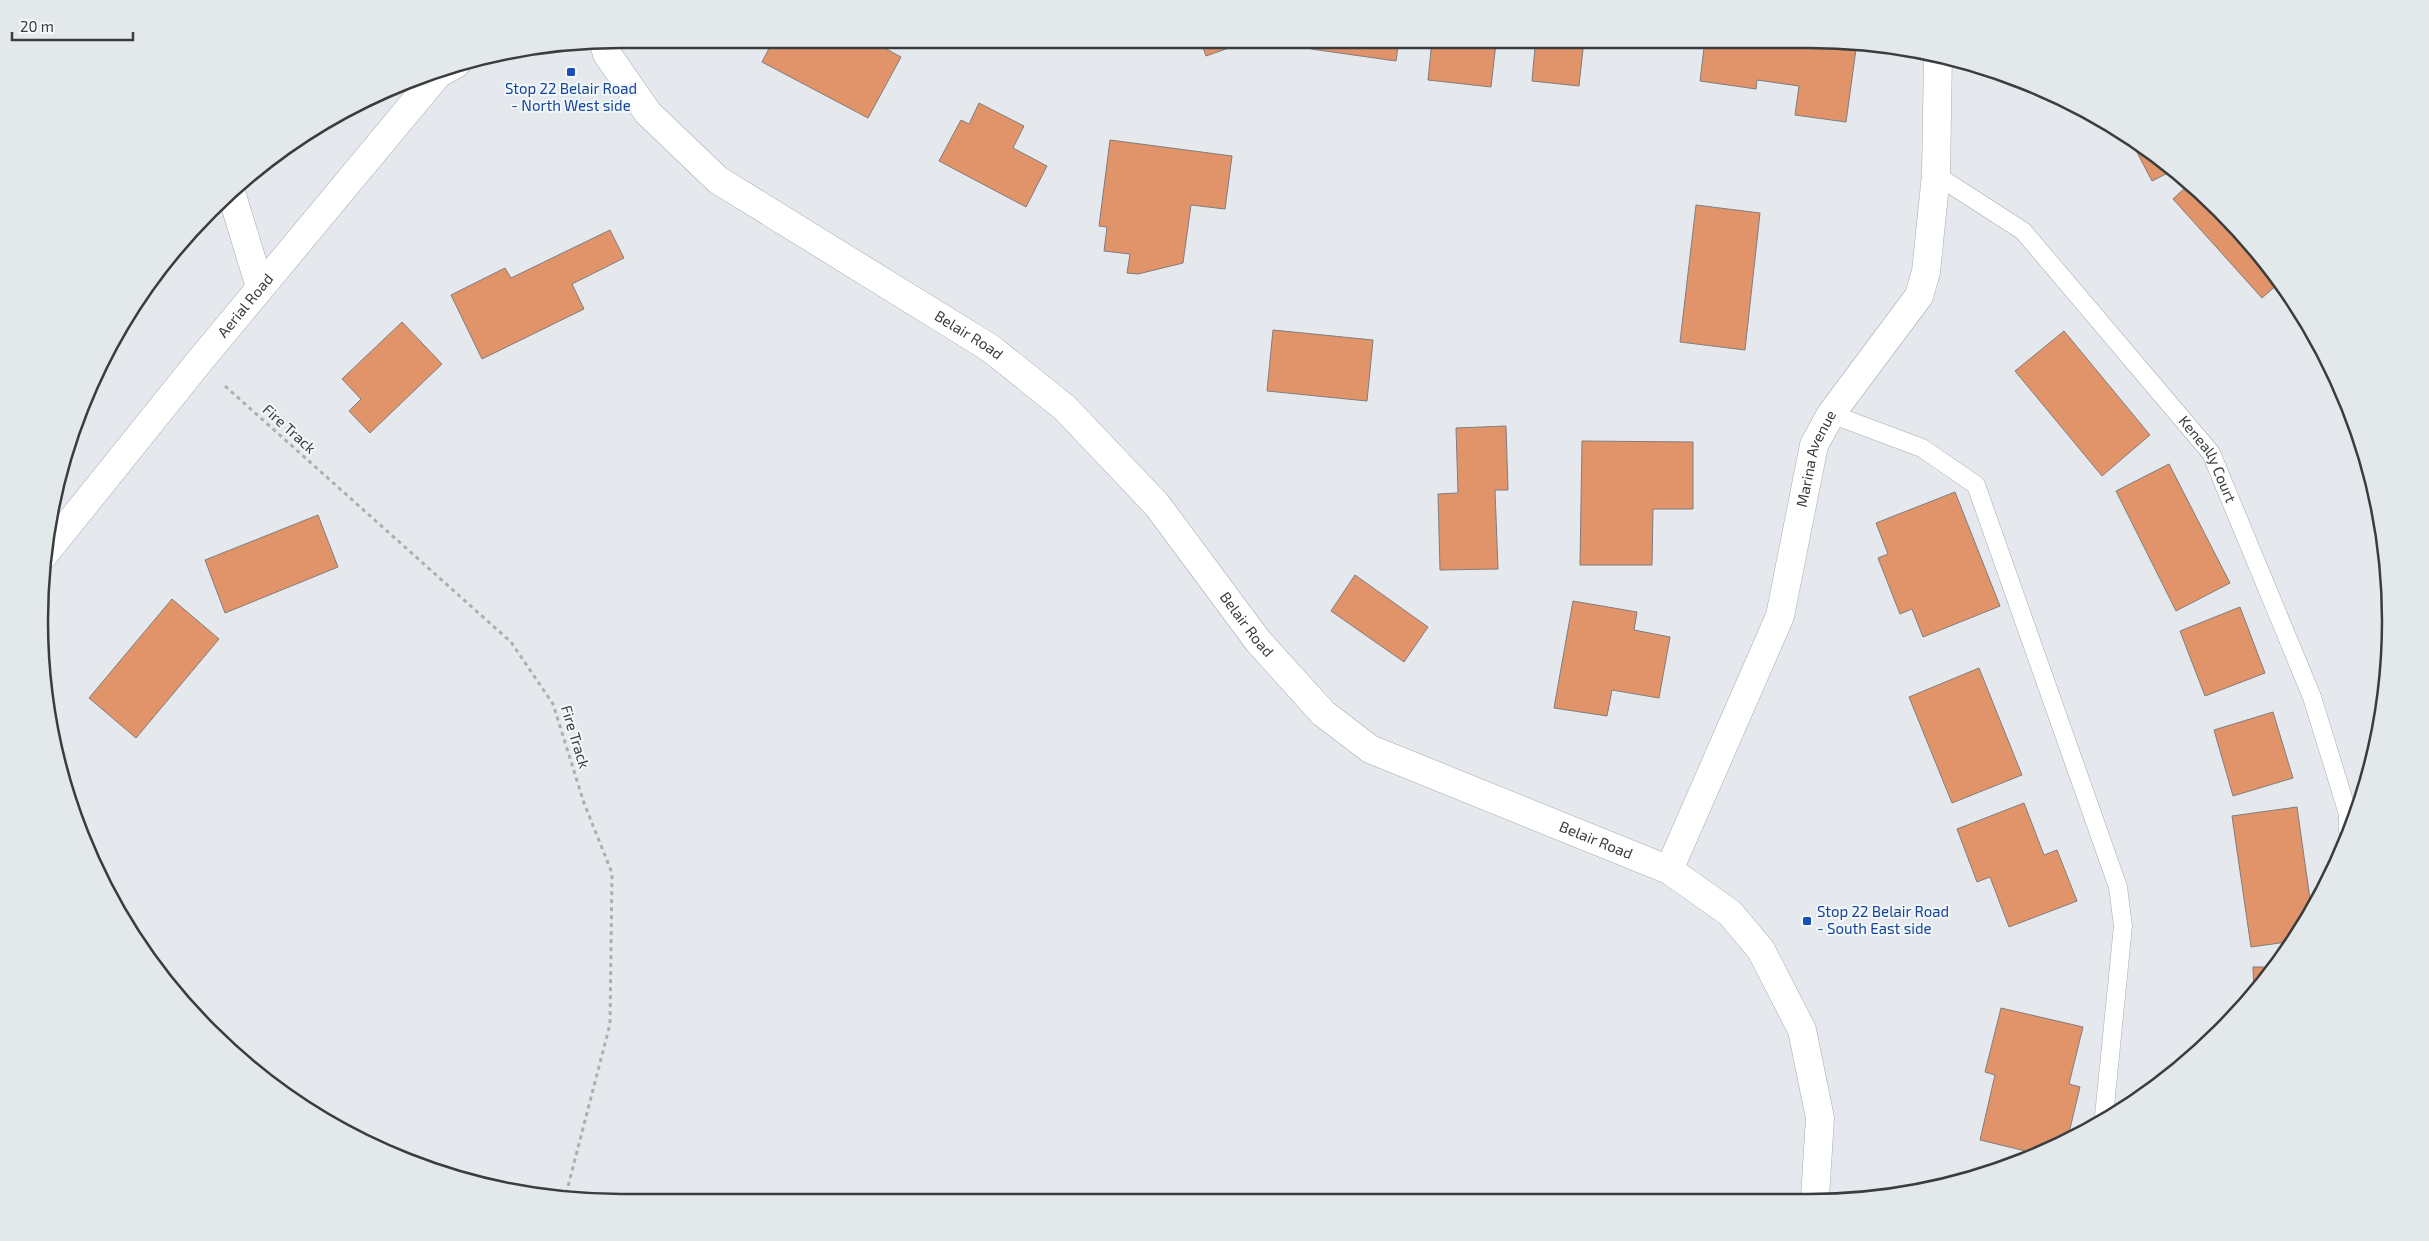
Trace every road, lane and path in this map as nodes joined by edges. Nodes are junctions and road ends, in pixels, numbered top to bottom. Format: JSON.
{"nodes":[{"id":1,"x":605,"y":48,"type":"edge"},
{"id":2,"x":1938,"y":63,"type":"edge"},
{"id":3,"x":434,"y":79,"type":"edge"},
{"id":4,"x":1936,"y":175,"type":"junction"},
{"id":5,"x":233,"y":199,"type":"edge"},
{"id":6,"x":260,"y":287,"type":"junction"},
{"id":7,"x":198,"y":363,"type":"junction"},
{"id":8,"x":1831,"y":414,"type":"junction"},
{"id":9,"x":52,"y":546,"type":"edge"},
{"id":10,"x":2348,"y":813,"type":"edge"},
{"id":11,"x":1669,"y":870,"type":"junction"},
{"id":12,"x":2104,"y":1111,"type":"edge"},
{"id":13,"x":567,"y":1191,"type":"edge"},
{"id":14,"x":1815,"y":1194,"type":"edge"}],
"edges":[{"from":1,"to":11,"type":"main road","name":"Belair Road"},
{"from":2,"to":4,"type":"main road","name":"Marina Avenue"},
{"from":3,"to":6,"type":"main road","name":"Aerial Road"},
{"from":4,"to":8,"type":"main road","name":"Marina Avenue"},
{"from":4,"to":10,"type":"lane","name":"Keneally Court"},
{"from":5,"to":6,"type":"main road"},
{"from":6,"to":7,"type":"main road","name":"Aerial Road"},
{"from":7,"to":9,"type":"main road","name":"Aerial Road"},
{"from":7,"to":13,"type":"path","name":"Fire Track"},
{"from":8,"to":11,"type":"main road","name":"Marina Avenue"},
{"from":8,"to":12,"type":"lane"},
{"from":11,"to":14,"type":"main road","name":"Belair Road"}]}
